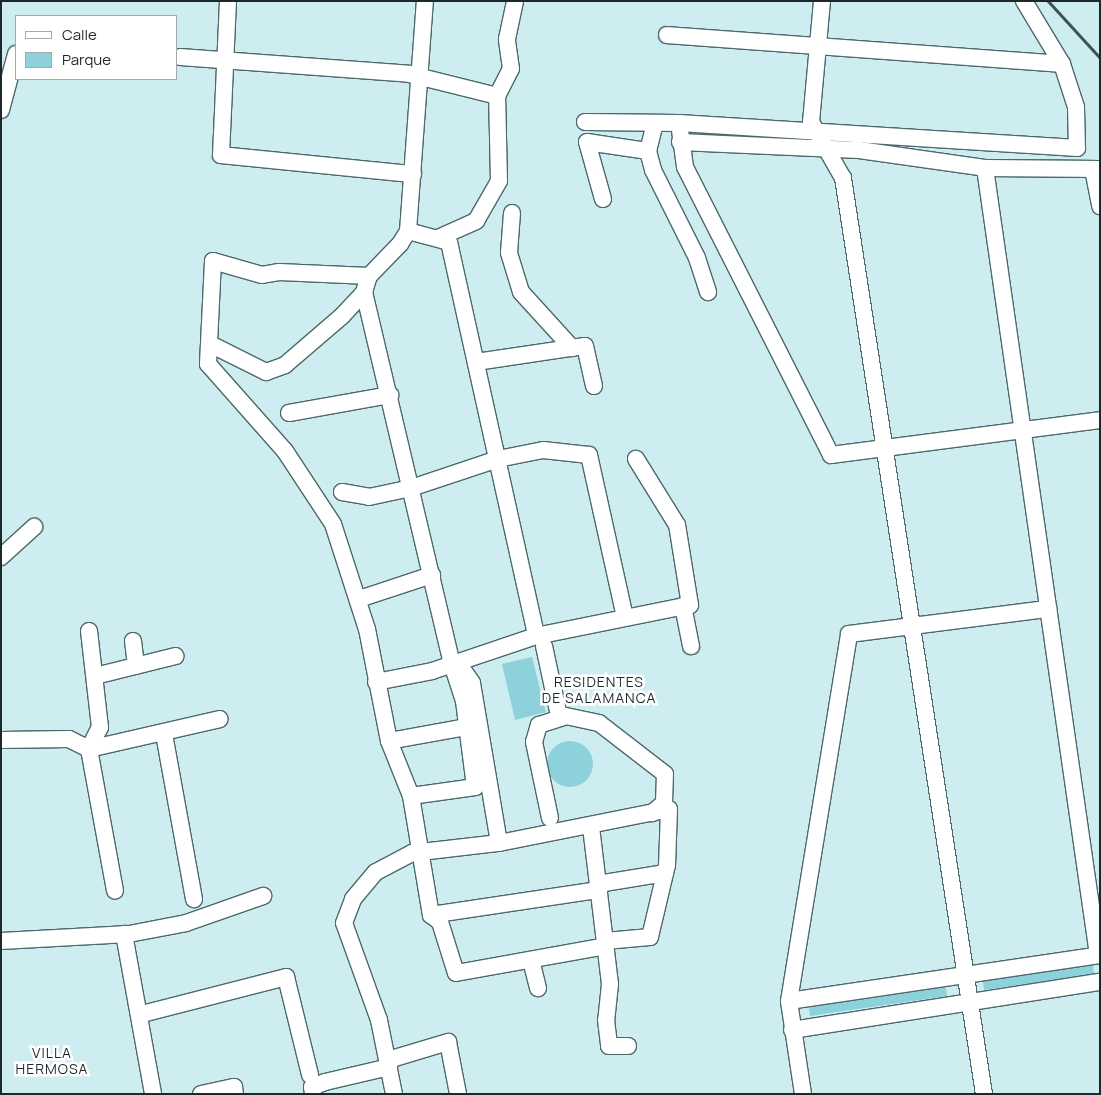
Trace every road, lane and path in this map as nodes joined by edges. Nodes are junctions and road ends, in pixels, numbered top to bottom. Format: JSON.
{"nodes":[{"id":1,"x":228,"y":1,"type":"edge"},
{"id":2,"x":425,"y":1,"type":"edge"},
{"id":3,"x":515,"y":1,"type":"edge"},
{"id":4,"x":822,"y":1,"type":"edge"},
{"id":5,"x":1024,"y":1,"type":"edge"},
{"id":6,"x":667,"y":35,"type":"dead end"},
{"id":7,"x":818,"y":46,"type":"junction"},
{"id":8,"x":180,"y":57,"type":"dead end"},
{"id":9,"x":15,"y":58,"type":"edge"},
{"id":10,"x":225,"y":62,"type":"junction"},
{"id":11,"x":1062,"y":64,"type":"junction"},
{"id":12,"x":421,"y":79,"type":"junction"},
{"id":13,"x":497,"y":96,"type":"junction"},
{"id":14,"x":1,"y":110,"type":"edge"},
{"id":15,"x":585,"y":122,"type":"dead end"},
{"id":16,"x":655,"y":122,"type":"junction"},
{"id":17,"x":679,"y":123,"type":"junction"},
{"id":18,"x":815,"y":133,"type":"junction"},
{"id":19,"x":680,"y":142,"type":"junction"},
{"id":20,"x":823,"y":148,"type":"junction"},
{"id":21,"x":648,"y":151,"type":"junction"},
{"id":22,"x":986,"y":168,"type":"junction"},
{"id":23,"x":1097,"y":169,"type":"edge"},
{"id":24,"x":413,"y":174,"type":"junction"},
{"id":25,"x":604,"y":199,"type":"dead end"},
{"id":26,"x":1100,"y":206,"type":"edge"},
{"id":27,"x":512,"y":213,"type":"dead end"},
{"id":28,"x":408,"y":231,"type":"junction"},
{"id":29,"x":438,"y":238,"type":"junction"},
{"id":30,"x":369,"y":276,"type":"junction"},
{"id":31,"x":364,"y":292,"type":"junction"},
{"id":32,"x":708,"y":292,"type":"dead end"},
{"id":33,"x":210,"y":344,"type":"junction"},
{"id":34,"x":572,"y":348,"type":"junction"},
{"id":35,"x":476,"y":362,"type":"junction"},
{"id":36,"x":594,"y":386,"type":"dead end"},
{"id":37,"x":390,"y":396,"type":"junction"},
{"id":38,"x":289,"y":413,"type":"dead end"},
{"id":39,"x":1100,"y":420,"type":"edge"},
{"id":40,"x":1020,"y":431,"type":"junction"},
{"id":41,"x":888,"y":447,"type":"junction"},
{"id":42,"x":285,"y":451,"type":"junction"},
{"id":43,"x":498,"y":459,"type":"junction"},
{"id":44,"x":636,"y":459,"type":"dead end"},
{"id":45,"x":411,"y":488,"type":"junction"},
{"id":46,"x":342,"y":492,"type":"dead end"},
{"id":47,"x":341,"y":517,"type":"dead end"},
{"id":48,"x":34,"y":527,"type":"dead end"},
{"id":49,"x":1,"y":556,"type":"edge"},
{"id":50,"x":432,"y":575,"type":"junction"},
{"id":51,"x":359,"y":599,"type":"junction"},
{"id":52,"x":683,"y":606,"type":"junction"},
{"id":53,"x":1048,"y":609,"type":"junction"},
{"id":54,"x":625,"y":617,"type":"junction"},
{"id":55,"x":910,"y":627,"type":"junction"},
{"id":56,"x":89,"y":630,"type":"dead end"},
{"id":57,"x":133,"y":641,"type":"dead end"},
{"id":58,"x":540,"y":641,"type":"junction"},
{"id":59,"x":691,"y":646,"type":"dead end"},
{"id":60,"x":176,"y":656,"type":"dead end"},
{"id":61,"x":452,"y":663,"type":"junction"},
{"id":62,"x":136,"y":666,"type":"junction"},
{"id":63,"x":95,"y":676,"type":"junction"},
{"id":64,"x":376,"y":682,"type":"junction"},
{"id":65,"x":559,"y":716,"type":"junction"},
{"id":66,"x":220,"y":719,"type":"dead end"},
{"id":67,"x":466,"y":727,"type":"junction"},
{"id":68,"x":164,"y":734,"type":"junction"},
{"id":69,"x":1,"y":740,"type":"edge"},
{"id":70,"x":389,"y":741,"type":"junction"},
{"id":71,"x":89,"y":749,"type":"junction"},
{"id":72,"x":411,"y":796,"type":"junction"},
{"id":73,"x":652,"y":813,"type":"junction"},
{"id":74,"x":550,"y":818,"type":"dead end"},
{"id":75,"x":591,"y":827,"type":"junction"},
{"id":76,"x":499,"y":843,"type":"junction"},
{"id":77,"x":422,"y":854,"type":"junction"},
{"id":78,"x":666,"y":873,"type":"junction"},
{"id":79,"x":599,"y":887,"type":"junction"},
{"id":80,"x":115,"y":891,"type":"dead end"},
{"id":81,"x":263,"y":896,"type":"dead end"},
{"id":82,"x":194,"y":899,"type":"dead end"},
{"id":83,"x":430,"y":915,"type":"junction"},
{"id":84,"x":124,"y":934,"type":"junction"},
{"id":85,"x":1,"y":940,"type":"edge"},
{"id":86,"x":606,"y":944,"type":"junction"},
{"id":87,"x":1099,"y":955,"type":"edge"},
{"id":88,"x":531,"y":960,"type":"junction"},
{"id":89,"x":966,"y":973,"type":"junction"},
{"id":90,"x":1100,"y":982,"type":"edge"},
{"id":91,"x":538,"y":988,"type":"dead end"},
{"id":92,"x":789,"y":1001,"type":"junction"},
{"id":93,"x":970,"y":1001,"type":"junction"},
{"id":94,"x":142,"y":1014,"type":"junction"},
{"id":95,"x":792,"y":1030,"type":"junction"},
{"id":96,"x":628,"y":1046,"type":"dead end"},
{"id":97,"x":389,"y":1064,"type":"junction"},
{"id":98,"x":310,"y":1075,"type":"dead end"},
{"id":99,"x":154,"y":1094,"type":"edge"},
{"id":100,"x":200,"y":1094,"type":"edge"},
{"id":101,"x":235,"y":1094,"type":"edge"},
{"id":102,"x":313,"y":1094,"type":"edge"},
{"id":103,"x":394,"y":1094,"type":"edge"},
{"id":104,"x":458,"y":1094,"type":"edge"},
{"id":105,"x":803,"y":1094,"type":"edge"},
{"id":106,"x":984,"y":1094,"type":"edge"}],
"edges":[{"from":1,"to":10,"type":"street"},
{"from":2,"to":12,"type":"street"},
{"from":3,"to":13,"type":"street"},
{"from":4,"to":7,"type":"street"},
{"from":5,"to":11,"type":"street"},
{"from":6,"to":7,"type":"street"},
{"from":7,"to":11,"type":"street"},
{"from":7,"to":18,"type":"street"},
{"from":8,"to":10,"type":"street"},
{"from":9,"to":14,"type":"street"},
{"from":10,"to":12,"type":"street"},
{"from":10,"to":24,"type":"street"},
{"from":11,"to":18,"type":"street"},
{"from":12,"to":13,"type":"street"},
{"from":12,"to":24,"type":"street"},
{"from":13,"to":29,"type":"street"},
{"from":15,"to":16,"type":"street"},
{"from":16,"to":17,"type":"street"},
{"from":16,"to":21,"type":"street"},
{"from":17,"to":18,"type":"street"},
{"from":17,"to":19,"type":"street"},
{"from":18,"to":20,"type":"street"},
{"from":19,"to":20,"type":"street"},
{"from":19,"to":41,"type":"street"},
{"from":20,"to":22,"type":"street"},
{"from":20,"to":41,"type":"street"},
{"from":21,"to":25,"type":"street"},
{"from":21,"to":32,"type":"street"},
{"from":22,"to":23,"type":"street"},
{"from":22,"to":40,"type":"street"},
{"from":23,"to":26,"type":"street"},
{"from":24,"to":28,"type":"street"},
{"from":27,"to":34,"type":"street"},
{"from":28,"to":29,"type":"street"},
{"from":28,"to":30,"type":"street"},
{"from":29,"to":35,"type":"street"},
{"from":30,"to":31,"type":"street"},
{"from":30,"to":33,"type":"street"},
{"from":31,"to":33,"type":"street"},
{"from":31,"to":37,"type":"street"},
{"from":33,"to":42,"type":"street"},
{"from":34,"to":35,"type":"street"},
{"from":34,"to":36,"type":"street"},
{"from":35,"to":43,"type":"street"},
{"from":37,"to":38,"type":"street"},
{"from":37,"to":45,"type":"street"},
{"from":39,"to":40,"type":"street"},
{"from":40,"to":41,"type":"street"},
{"from":40,"to":53,"type":"street"},
{"from":41,"to":55,"type":"street"},
{"from":42,"to":47,"type":"street"},
{"from":42,"to":51,"type":"street"},
{"from":43,"to":45,"type":"street"},
{"from":43,"to":54,"type":"street"},
{"from":43,"to":58,"type":"street"},
{"from":44,"to":52,"type":"street"},
{"from":45,"to":46,"type":"street"},
{"from":45,"to":50,"type":"street"},
{"from":48,"to":49,"type":"street"},
{"from":50,"to":51,"type":"street"},
{"from":50,"to":61,"type":"street"},
{"from":51,"to":64,"type":"street"},
{"from":52,"to":54,"type":"street"},
{"from":52,"to":59,"type":"street"},
{"from":53,"to":55,"type":"street"},
{"from":53,"to":87,"type":"street"},
{"from":54,"to":58,"type":"street"},
{"from":55,"to":89,"type":"street"},
{"from":55,"to":92,"type":"street"},
{"from":56,"to":63,"type":"street"},
{"from":57,"to":62,"type":"street"},
{"from":58,"to":61,"type":"street"},
{"from":58,"to":65,"type":"street"},
{"from":60,"to":62,"type":"street"},
{"from":61,"to":64,"type":"street"},
{"from":61,"to":67,"type":"street"},
{"from":61,"to":76,"type":"street"},
{"from":62,"to":63,"type":"street"},
{"from":63,"to":71,"type":"street"},
{"from":64,"to":70,"type":"street"},
{"from":65,"to":73,"type":"street"},
{"from":65,"to":74,"type":"street"},
{"from":66,"to":68,"type":"street"},
{"from":67,"to":70,"type":"street"},
{"from":67,"to":72,"type":"street"},
{"from":68,"to":71,"type":"street"},
{"from":68,"to":82,"type":"street"},
{"from":69,"to":71,"type":"street"},
{"from":70,"to":72,"type":"street"},
{"from":71,"to":80,"type":"street"},
{"from":72,"to":77,"type":"street"},
{"from":73,"to":75,"type":"street"},
{"from":73,"to":78,"type":"street"},
{"from":75,"to":76,"type":"street"},
{"from":75,"to":79,"type":"street"},
{"from":76,"to":77,"type":"street"},
{"from":77,"to":83,"type":"street"},
{"from":77,"to":97,"type":"street"},
{"from":78,"to":79,"type":"street"},
{"from":78,"to":86,"type":"street"},
{"from":79,"to":83,"type":"street"},
{"from":79,"to":86,"type":"street"},
{"from":81,"to":84,"type":"street"},
{"from":83,"to":88,"type":"street"},
{"from":84,"to":85,"type":"street"},
{"from":84,"to":94,"type":"street"},
{"from":86,"to":88,"type":"street"},
{"from":86,"to":96,"type":"street"},
{"from":87,"to":89,"type":"street"},
{"from":88,"to":91,"type":"street"},
{"from":89,"to":92,"type":"street"},
{"from":89,"to":93,"type":"street"},
{"from":90,"to":93,"type":"street"},
{"from":92,"to":95,"type":"street"},
{"from":93,"to":95,"type":"street"},
{"from":93,"to":106,"type":"street"},
{"from":94,"to":98,"type":"street"},
{"from":94,"to":99,"type":"street"},
{"from":95,"to":105,"type":"street"},
{"from":97,"to":102,"type":"street"},
{"from":97,"to":103,"type":"street"},
{"from":97,"to":104,"type":"street"},
{"from":100,"to":101,"type":"street"}]}
